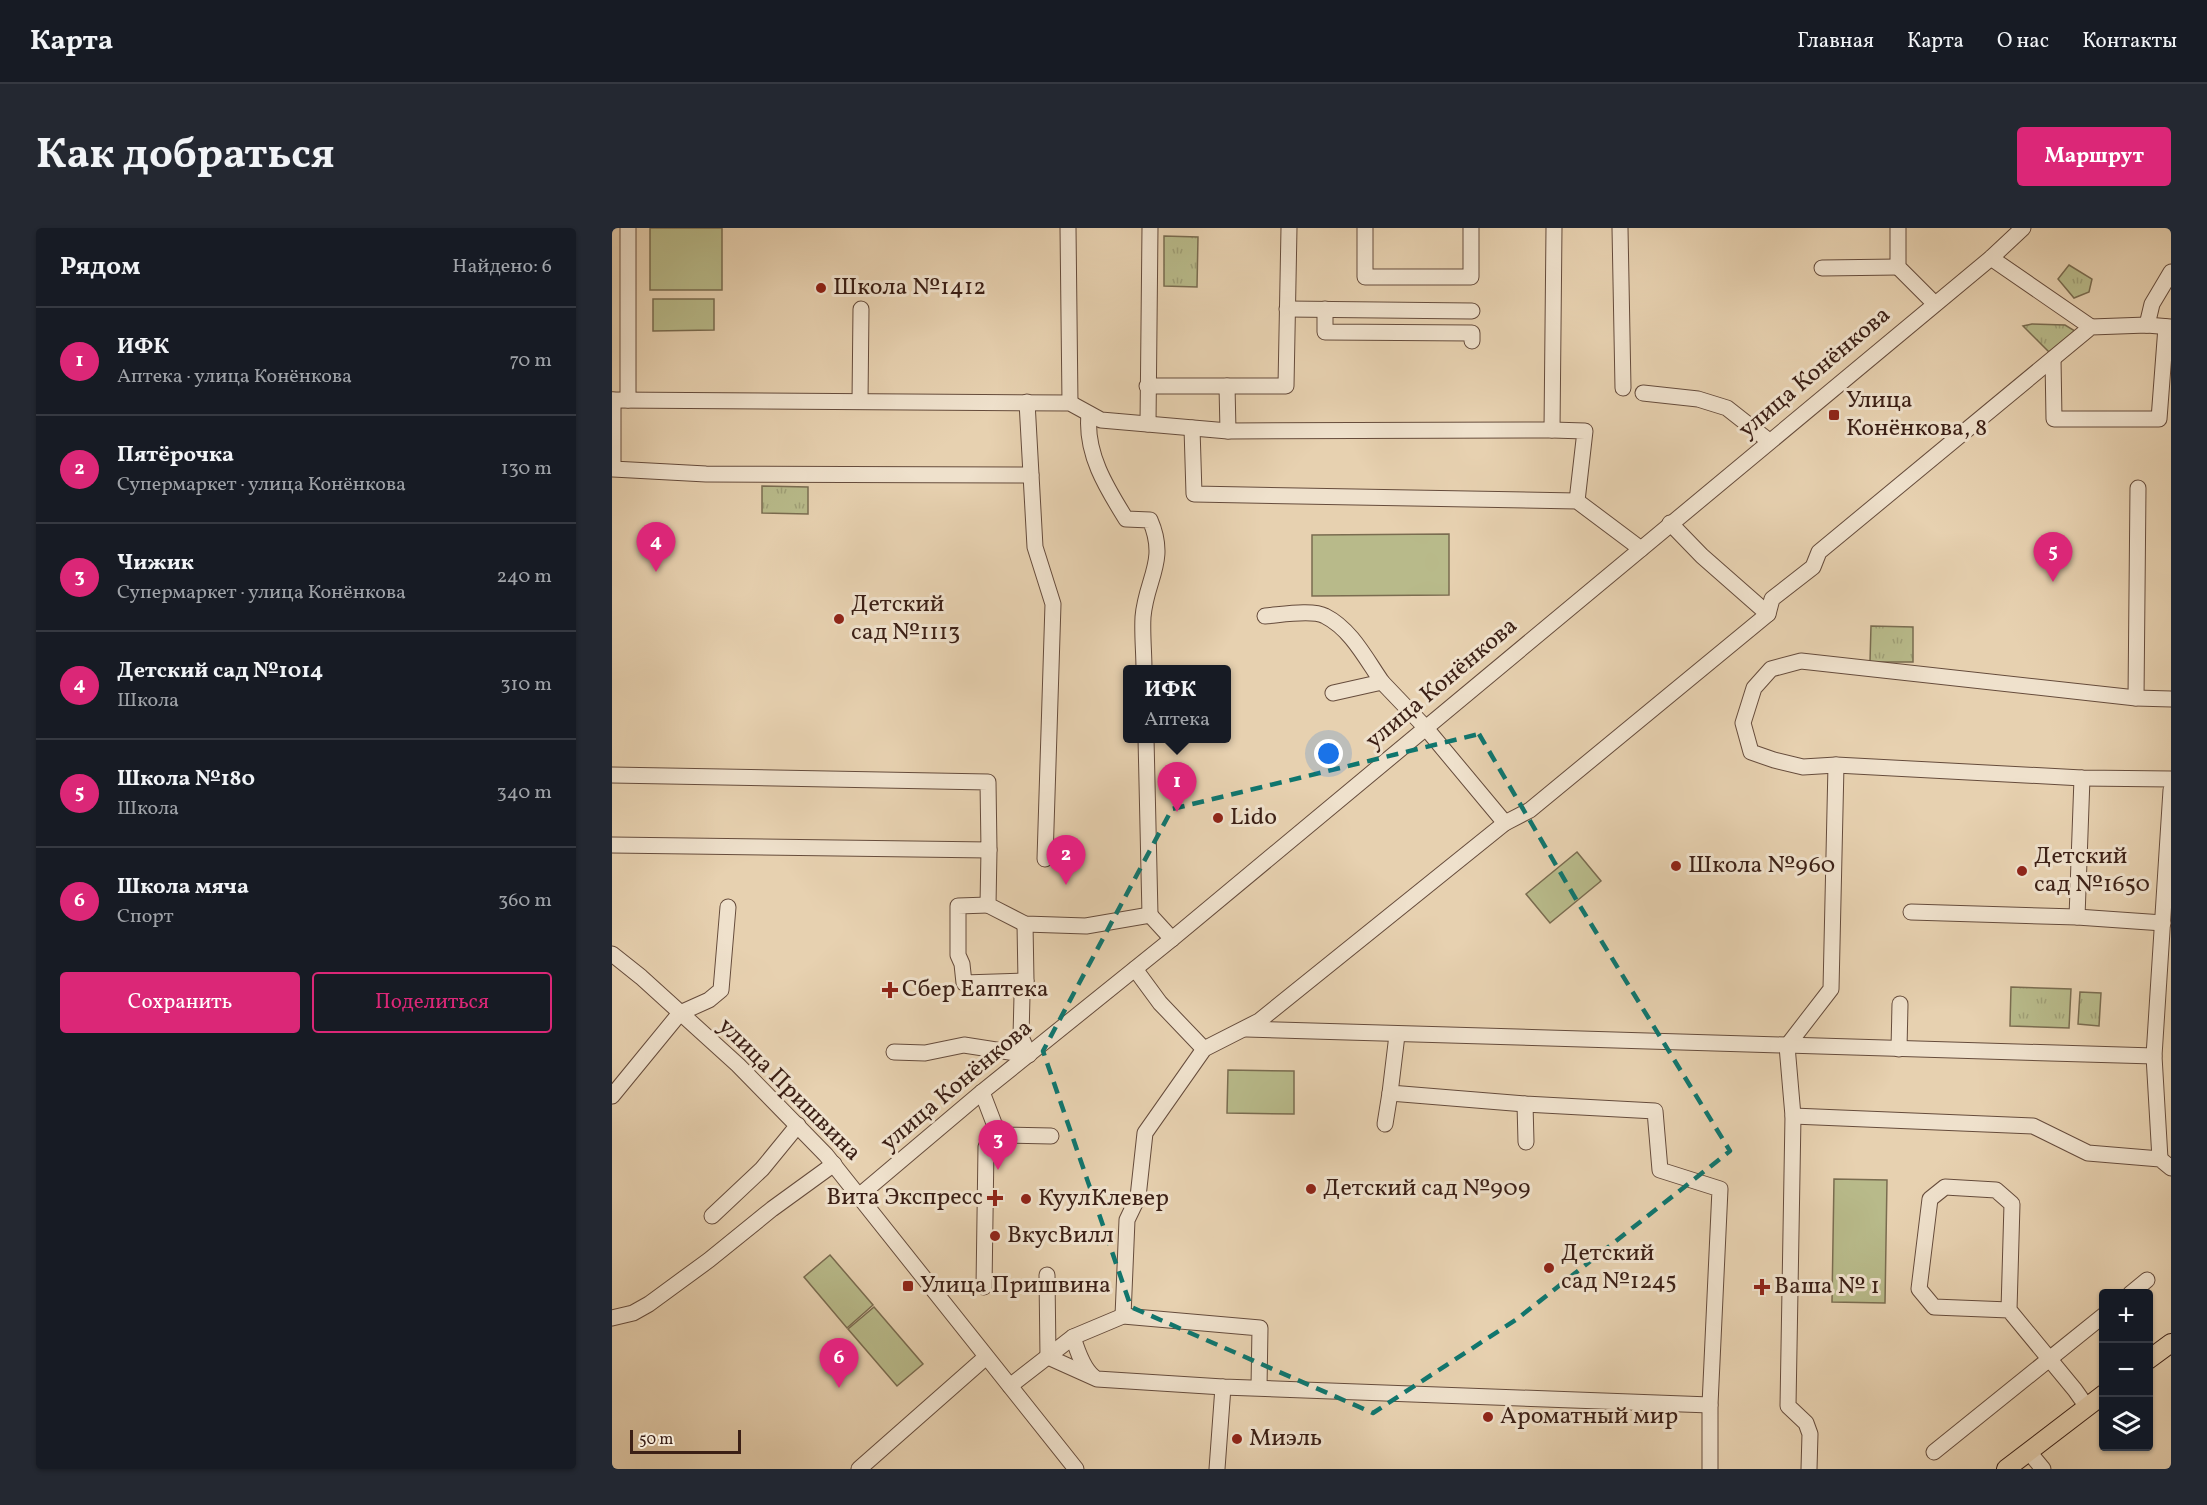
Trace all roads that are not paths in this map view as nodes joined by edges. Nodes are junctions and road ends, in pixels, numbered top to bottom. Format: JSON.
{"nodes":[{"id":1,"x":627,"y":228,"type":"edge"},
{"id":2,"x":1068,"y":228,"type":"edge"},
{"id":3,"x":1150,"y":228,"type":"edge"},
{"id":4,"x":1289,"y":228,"type":"edge"},
{"id":5,"x":1365,"y":228,"type":"edge"},
{"id":6,"x":1471,"y":228,"type":"edge"},
{"id":7,"x":1554,"y":228,"type":"edge"},
{"id":8,"x":1620,"y":228,"type":"edge"},
{"id":9,"x":1898,"y":228,"type":"edge"},
{"id":10,"x":2023,"y":228,"type":"edge"},
{"id":11,"x":1991,"y":258,"type":"junction"},
{"id":12,"x":1898,"y":267,"type":"junction"},
{"id":13,"x":1822,"y":268,"type":"dead end"},
{"id":14,"x":2171,"y":272,"type":"edge"},
{"id":15,"x":1934,"y":303,"type":"junction"},
{"id":16,"x":861,"y":309,"type":"dead end"},
{"id":17,"x":1287,"y":309,"type":"junction"},
{"id":18,"x":1325,"y":309,"type":"junction"},
{"id":19,"x":1472,"y":311,"type":"dead end"},
{"id":20,"x":2147,"y":325,"type":"junction"},
{"id":21,"x":2091,"y":327,"type":"junction"},
{"id":22,"x":2168,"y":327,"type":"edge"},
{"id":23,"x":1472,"y":341,"type":"dead end"},
{"id":24,"x":2053,"y":359,"type":"junction"},
{"id":25,"x":1147,"y":386,"type":"junction"},
{"id":26,"x":1227,"y":386,"type":"junction"},
{"id":27,"x":1623,"y":388,"type":"dead end"},
{"id":28,"x":1643,"y":393,"type":"dead end"},
{"id":29,"x":618,"y":400,"type":"edge"},
{"id":30,"x":860,"y":401,"type":"junction"},
{"id":31,"x":1027,"y":402,"type":"junction"},
{"id":32,"x":1070,"y":403,"type":"junction"},
{"id":33,"x":1089,"y":414,"type":"junction"},
{"id":34,"x":1148,"y":424,"type":"junction"},
{"id":35,"x":1192,"y":428,"type":"junction"},
{"id":36,"x":1552,"y":430,"type":"junction"},
{"id":37,"x":1228,"y":431,"type":"junction"},
{"id":38,"x":1769,"y":441,"type":"junction"},
{"id":39,"x":1031,"y":475,"type":"junction"},
{"id":40,"x":2138,"y":488,"type":"dead end"},
{"id":41,"x":1577,"y":501,"type":"junction"},
{"id":42,"x":1670,"y":523,"type":"junction"},
{"id":43,"x":1641,"y":549,"type":"junction"},
{"id":44,"x":1768,"y":614,"type":"junction"},
{"id":45,"x":1265,"y":616,"type":"dead end"},
{"id":46,"x":1144,"y":665,"type":"edge"},
{"id":47,"x":1382,"y":682,"type":"junction"},
{"id":48,"x":1333,"y":693,"type":"dead end"},
{"id":49,"x":2136,"y":698,"type":"junction"},
{"id":50,"x":2171,"y":699,"type":"edge"},
{"id":51,"x":1425,"y":727,"type":"junction"},
{"id":52,"x":1146,"y":743,"type":"edge"},
{"id":53,"x":1836,"y":765,"type":"junction"},
{"id":54,"x":612,"y":775,"type":"edge"},
{"id":55,"x":2082,"y":778,"type":"junction"},
{"id":56,"x":2171,"y":779,"type":"edge"},
{"id":57,"x":2171,"y":790,"type":"edge"},
{"id":58,"x":1505,"y":823,"type":"junction"},
{"id":59,"x":612,"y":845,"type":"edge"},
{"id":60,"x":989,"y":850,"type":"junction"},
{"id":61,"x":1045,"y":859,"type":"dead end"},
{"id":62,"x":988,"y":905,"type":"junction"},
{"id":63,"x":728,"y":907,"type":"dead end"},
{"id":64,"x":1911,"y":912,"type":"dead end"},
{"id":65,"x":1150,"y":915,"type":"junction"},
{"id":66,"x":2077,"y":917,"type":"junction"},
{"id":67,"x":2163,"y":923,"type":"junction"},
{"id":68,"x":1025,"y":924,"type":"junction"},
{"id":69,"x":1172,"y":939,"type":"junction"},
{"id":70,"x":612,"y":954,"type":"edge"},
{"id":71,"x":1135,"y":969,"type":"junction"},
{"id":72,"x":1026,"y":981,"type":"junction"},
{"id":73,"x":1900,"y":1004,"type":"dead end"},
{"id":74,"x":680,"y":1013,"type":"junction"},
{"id":75,"x":1245,"y":1029,"type":"junction"},
{"id":76,"x":1397,"y":1035,"type":"junction"},
{"id":77,"x":1787,"y":1046,"type":"junction"},
{"id":78,"x":1204,"y":1049,"type":"junction"},
{"id":79,"x":1899,"y":1049,"type":"junction"},
{"id":80,"x":894,"y":1052,"type":"dead end"},
{"id":81,"x":1029,"y":1055,"type":"junction"},
{"id":82,"x":2154,"y":1056,"type":"junction"},
{"id":83,"x":982,"y":1092,"type":"junction"},
{"id":84,"x":1390,"y":1093,"type":"junction"},
{"id":85,"x":612,"y":1096,"type":"edge"},
{"id":86,"x":1525,"y":1104,"type":"junction"},
{"id":87,"x":1793,"y":1116,"type":"junction"},
{"id":88,"x":1385,"y":1124,"type":"dead end"},
{"id":89,"x":798,"y":1125,"type":"junction"},
{"id":90,"x":995,"y":1126,"type":"junction"},
{"id":91,"x":1050,"y":1136,"type":"dead end"},
{"id":92,"x":1526,"y":1142,"type":"dead end"},
{"id":93,"x":2165,"y":1163,"type":"edge"},
{"id":94,"x":834,"y":1164,"type":"junction"},
{"id":95,"x":860,"y":1195,"type":"junction"},
{"id":96,"x":712,"y":1216,"type":"dead end"},
{"id":97,"x":1047,"y":1275,"type":"dead end"},
{"id":98,"x":2147,"y":1280,"type":"dead end"},
{"id":99,"x":984,"y":1287,"type":"dead end"},
{"id":100,"x":2135,"y":1289,"type":"edge"},
{"id":101,"x":2009,"y":1310,"type":"junction"},
{"id":102,"x":1123,"y":1316,"type":"junction"},
{"id":103,"x":612,"y":1318,"type":"edge"},
{"id":104,"x":2099,"y":1318,"type":"edge"},
{"id":105,"x":1073,"y":1337,"type":"junction"},
{"id":106,"x":2171,"y":1343,"type":"edge"},
{"id":107,"x":2153,"y":1356,"type":"edge"},
{"id":108,"x":986,"y":1357,"type":"junction"},
{"id":109,"x":1048,"y":1357,"type":"junction"},
{"id":110,"x":2050,"y":1358,"type":"junction"},
{"id":111,"x":1096,"y":1379,"type":"junction"},
{"id":112,"x":1010,"y":1386,"type":"junction"},
{"id":113,"x":1223,"y":1387,"type":"junction"},
{"id":114,"x":1259,"y":1388,"type":"junction"},
{"id":115,"x":2099,"y":1397,"type":"edge"},
{"id":116,"x":1710,"y":1405,"type":"junction"},
{"id":117,"x":2087,"y":1407,"type":"junction"},
{"id":118,"x":1934,"y":1452,"type":"dead end"},
{"id":119,"x":2029,"y":1452,"type":"junction"},
{"id":120,"x":860,"y":1469,"type":"edge"},
{"id":121,"x":1077,"y":1469,"type":"edge"},
{"id":122,"x":1217,"y":1469,"type":"edge"},
{"id":123,"x":1710,"y":1469,"type":"edge"},
{"id":124,"x":1809,"y":1469,"type":"edge"},
{"id":125,"x":2006,"y":1469,"type":"edge"},
{"id":126,"x":2043,"y":1469,"type":"edge"}],
"edges":[{"from":1,"to":29,"type":"street"},
{"from":2,"to":32,"type":"street"},
{"from":3,"to":25,"type":"street"},
{"from":4,"to":17,"type":"street"},
{"from":5,"to":6,"type":"street"},
{"from":7,"to":36,"type":"street"},
{"from":8,"to":27,"type":"street"},
{"from":9,"to":12,"type":"street"},
{"from":10,"to":11,"type":"street","name":"улица Конёнкова"},
{"from":11,"to":15,"type":"street","name":"улица Конёнкова"},
{"from":11,"to":21,"type":"street"},
{"from":12,"to":13,"type":"street"},
{"from":12,"to":15,"type":"street"},
{"from":14,"to":20,"type":"street"},
{"from":15,"to":38,"type":"street","name":"улица Конёнкова"},
{"from":16,"to":30,"type":"street"},
{"from":17,"to":18,"type":"street"},
{"from":17,"to":26,"type":"street"},
{"from":18,"to":19,"type":"street"},
{"from":18,"to":23,"type":"street"},
{"from":20,"to":21,"type":"street"},
{"from":20,"to":22,"type":"street"},
{"from":21,"to":24,"type":"street"},
{"from":22,"to":24,"type":"street"},
{"from":24,"to":44,"type":"street"},
{"from":25,"to":26,"type":"street"},
{"from":25,"to":34,"type":"street"},
{"from":26,"to":37,"type":"street"},
{"from":28,"to":38,"type":"street"},
{"from":29,"to":30,"type":"street"},
{"from":29,"to":39,"type":"street"},
{"from":30,"to":31,"type":"street"},
{"from":31,"to":32,"type":"street"},
{"from":31,"to":39,"type":"street"},
{"from":32,"to":33,"type":"street"},
{"from":33,"to":34,"type":"street"},
{"from":33,"to":46,"type":"street"},
{"from":34,"to":35,"type":"street"},
{"from":35,"to":37,"type":"street"},
{"from":35,"to":41,"type":"street"},
{"from":36,"to":37,"type":"street"},
{"from":36,"to":41,"type":"street"},
{"from":38,"to":42,"type":"street","name":"улица Конёнкова"},
{"from":39,"to":61,"type":"street"},
{"from":40,"to":49,"type":"street"},
{"from":41,"to":43,"type":"street"},
{"from":42,"to":43,"type":"street","name":"улица Конёнкова"},
{"from":42,"to":44,"type":"street"},
{"from":43,"to":51,"type":"street","name":"улица Конёнкова"},
{"from":44,"to":58,"type":"street"},
{"from":45,"to":47,"type":"street"},
{"from":47,"to":48,"type":"street"},
{"from":47,"to":51,"type":"street"},
{"from":49,"to":50,"type":"street"},
{"from":49,"to":53,"type":"street"},
{"from":51,"to":58,"type":"street"},
{"from":51,"to":69,"type":"street","name":"улица Конёнкова"},
{"from":52,"to":65,"type":"street"},
{"from":53,"to":55,"type":"street"},
{"from":53,"to":77,"type":"street"},
{"from":54,"to":60,"type":"street"},
{"from":55,"to":56,"type":"street"},
{"from":55,"to":66,"type":"street"},
{"from":57,"to":67,"type":"street"},
{"from":58,"to":75,"type":"street"},
{"from":59,"to":60,"type":"street"},
{"from":60,"to":62,"type":"street"},
{"from":62,"to":68,"type":"street"},
{"from":62,"to":72,"type":"street"},
{"from":63,"to":74,"type":"street"},
{"from":64,"to":66,"type":"street"},
{"from":65,"to":68,"type":"street"},
{"from":65,"to":69,"type":"street"},
{"from":66,"to":67,"type":"street"},
{"from":67,"to":82,"type":"street"},
{"from":68,"to":72,"type":"street"},
{"from":69,"to":71,"type":"street","name":"улица Конёнкова"},
{"from":70,"to":74,"type":"street","name":"улица Пришвина"},
{"from":71,"to":78,"type":"street"},
{"from":71,"to":81,"type":"street","name":"улица Конёнкова"},
{"from":72,"to":81,"type":"street"},
{"from":73,"to":79,"type":"street"},
{"from":74,"to":85,"type":"street"},
{"from":74,"to":89,"type":"street","name":"улица Пришвина"},
{"from":75,"to":76,"type":"street"},
{"from":75,"to":78,"type":"street"},
{"from":76,"to":77,"type":"street"},
{"from":76,"to":84,"type":"street"},
{"from":77,"to":79,"type":"street"},
{"from":77,"to":87,"type":"street"},
{"from":78,"to":102,"type":"street"},
{"from":79,"to":82,"type":"street"},
{"from":80,"to":81,"type":"street"},
{"from":81,"to":83,"type":"street","name":"улица Конёнкова"},
{"from":82,"to":93,"type":"street"},
{"from":83,"to":90,"type":"street"},
{"from":83,"to":95,"type":"street","name":"улица Конёнкова"},
{"from":84,"to":86,"type":"street"},
{"from":84,"to":88,"type":"street"},
{"from":86,"to":92,"type":"street"},
{"from":86,"to":116,"type":"street"},
{"from":87,"to":93,"type":"street"},
{"from":87,"to":124,"type":"street"},
{"from":89,"to":94,"type":"street","name":"улица Пришвина"},
{"from":89,"to":96,"type":"street"},
{"from":90,"to":91,"type":"street"},
{"from":90,"to":99,"type":"street"},
{"from":94,"to":95,"type":"street","name":"улица Пришвина"},
{"from":94,"to":103,"type":"street"},
{"from":95,"to":108,"type":"street","name":"улица Пришвина"},
{"from":97,"to":109,"type":"street"},
{"from":98,"to":100,"type":"street"},
{"from":101,"to":101,"type":"street"},
{"from":101,"to":110,"type":"street"},
{"from":102,"to":105,"type":"street"},
{"from":102,"to":114,"type":"street"},
{"from":104,"to":110,"type":"street"},
{"from":105,"to":109,"type":"street"},
{"from":105,"to":111,"type":"street"},
{"from":106,"to":107,"type":"main road"},
{"from":108,"to":112,"type":"street","name":"улица Пришвина"},
{"from":108,"to":120,"type":"street"},
{"from":109,"to":111,"type":"street"},
{"from":109,"to":112,"type":"street"},
{"from":110,"to":117,"type":"street"},
{"from":110,"to":118,"type":"street"},
{"from":111,"to":113,"type":"street"},
{"from":112,"to":121,"type":"street","name":"улица Пришвина"},
{"from":113,"to":114,"type":"street"},
{"from":113,"to":122,"type":"street"},
{"from":114,"to":116,"type":"street"},
{"from":115,"to":117,"type":"main road"},
{"from":116,"to":123,"type":"street"},
{"from":117,"to":119,"type":"main road"},
{"from":119,"to":125,"type":"main road"},
{"from":119,"to":126,"type":"street"}]}
